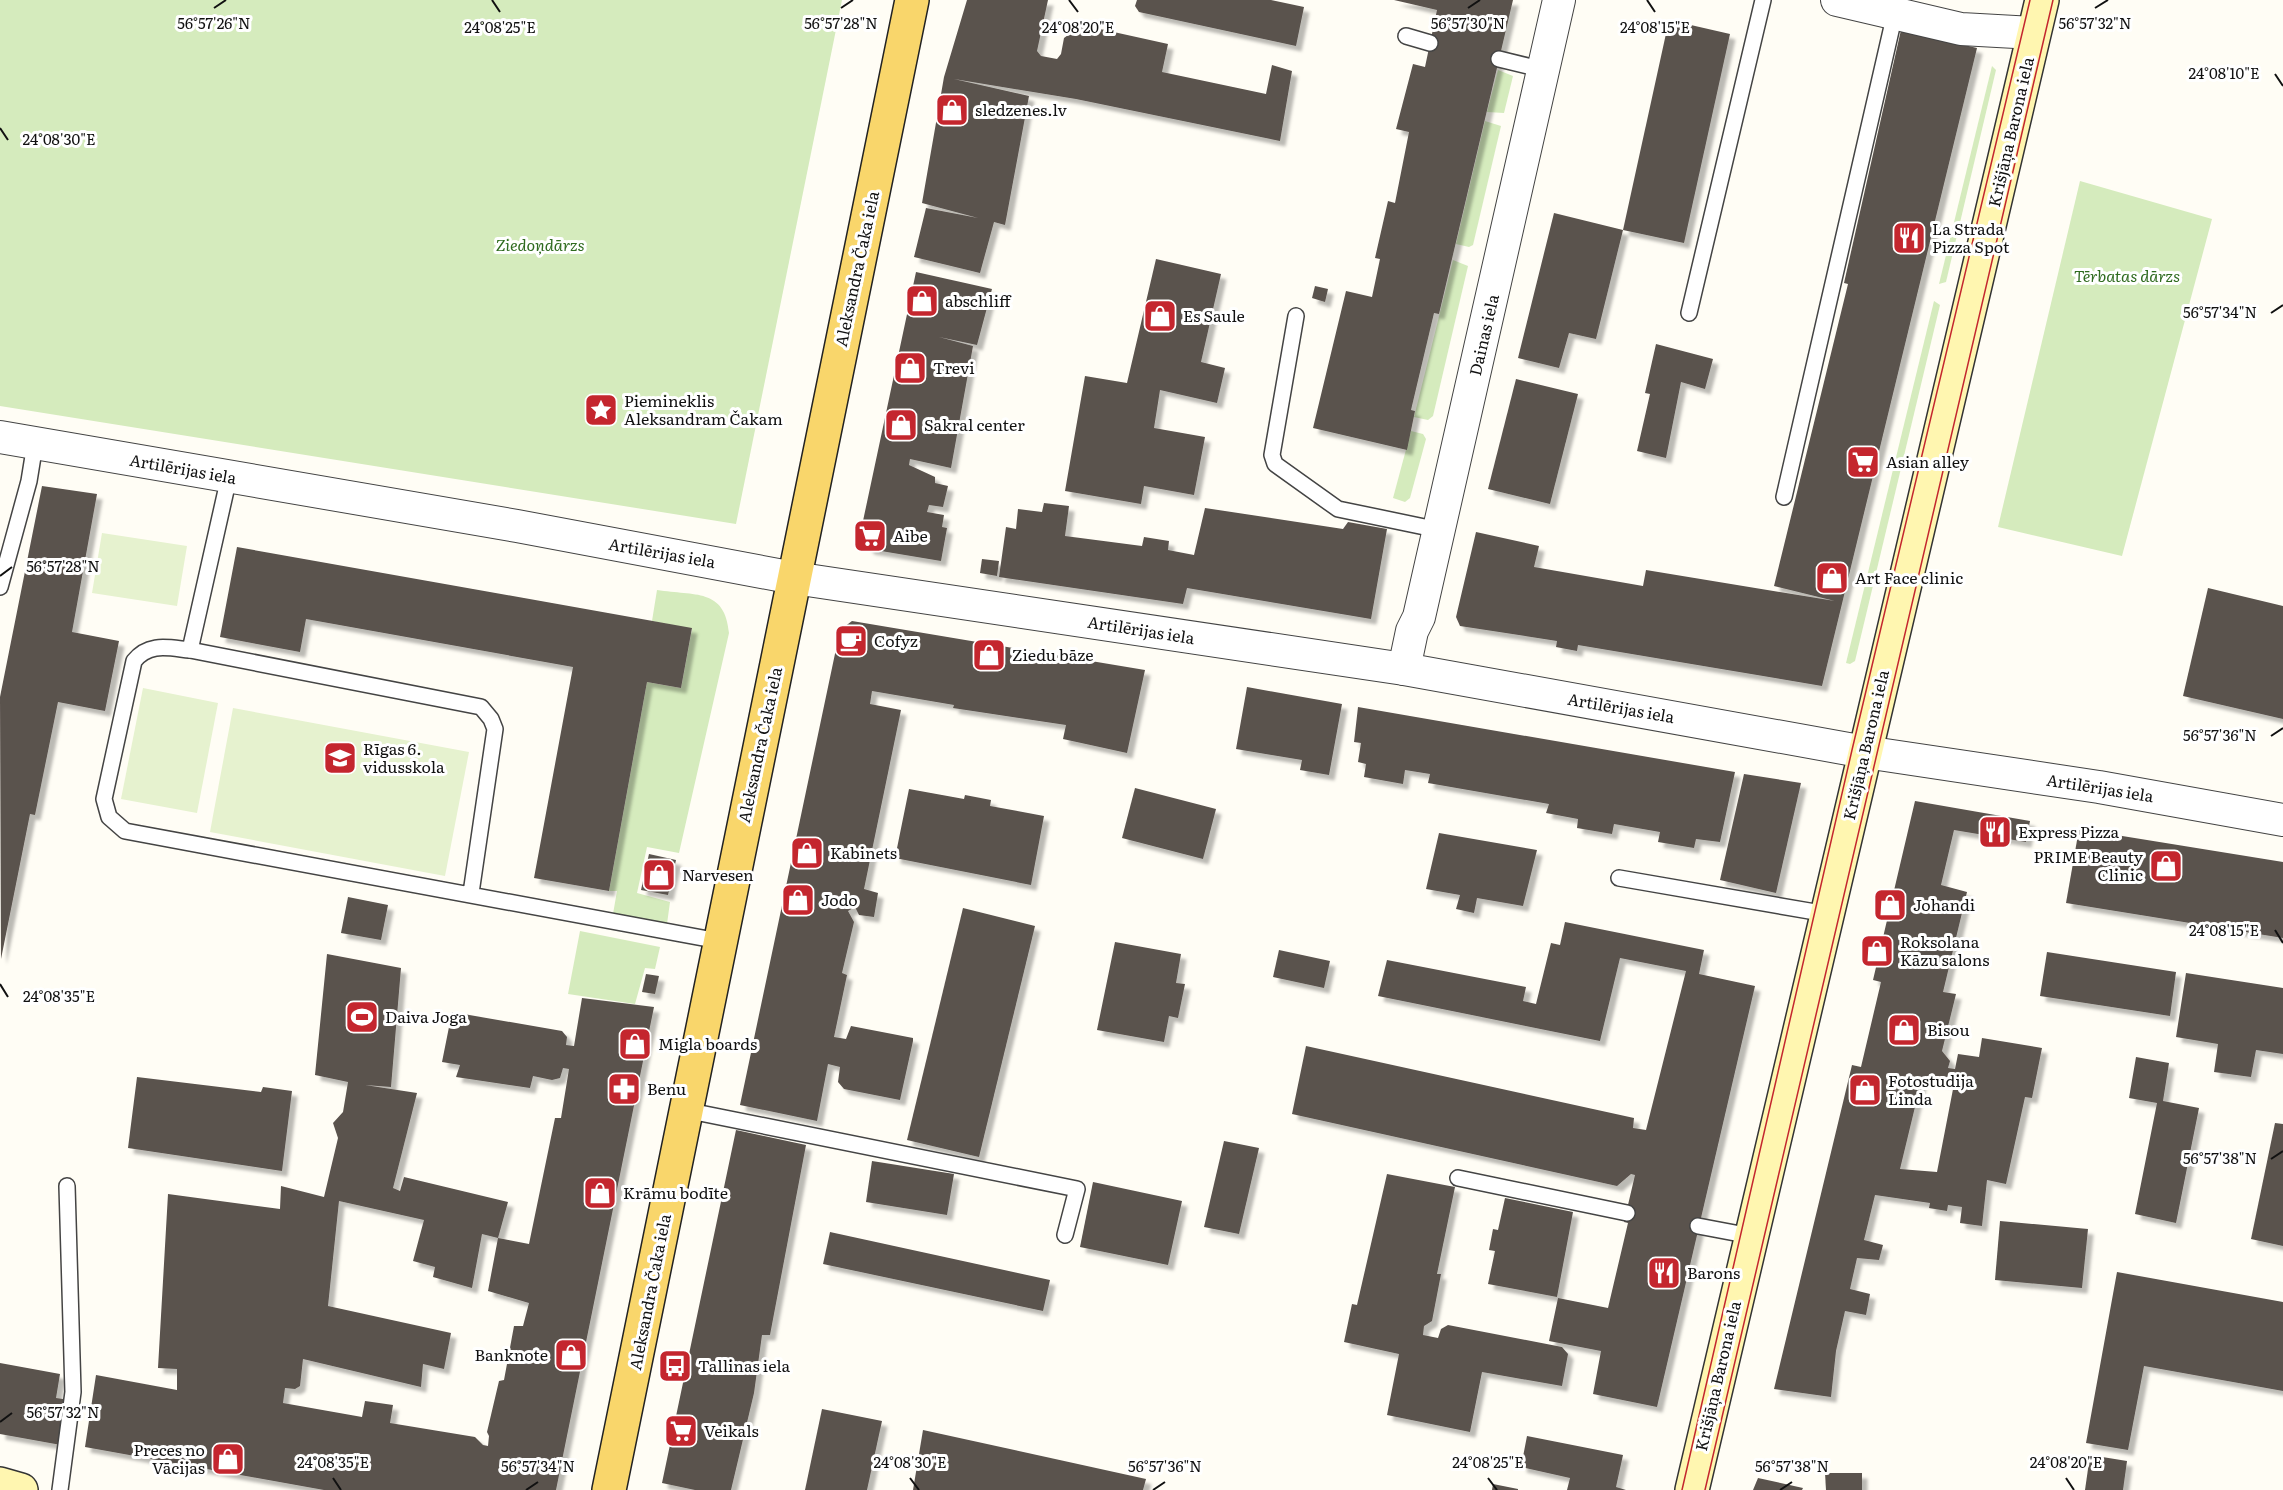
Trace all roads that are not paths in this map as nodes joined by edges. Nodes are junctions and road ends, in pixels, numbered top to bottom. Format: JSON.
{"nodes":[{"id":1,"x":910,"y":0,"type":"edge"},
{"id":2,"x":1559,"y":0,"type":"edge"},
{"id":3,"x":1763,"y":0,"type":"edge"},
{"id":4,"x":1837,"y":0,"type":"edge"},
{"id":5,"x":2042,"y":0,"type":"edge"},
{"id":6,"x":1896,"y":7,"type":"edge"},
{"id":7,"x":2034,"y":33,"type":"junction"},
{"id":8,"x":1406,"y":36,"type":"dead end"},
{"id":9,"x":1430,"y":43,"type":"dead end"},
{"id":10,"x":1499,"y":59,"type":"dead end"},
{"id":11,"x":1544,"y":70,"type":"junction"},
{"id":12,"x":1689,"y":314,"type":"dead end"},
{"id":13,"x":1296,"y":316,"type":"dead end"},
{"id":14,"x":0,"y":437,"type":"edge"},
{"id":15,"x":35,"y":444,"type":"junction"},
{"id":16,"x":229,"y":477,"type":"junction"},
{"id":17,"x":1784,"y":497,"type":"dead end"},
{"id":18,"x":1439,"y":530,"type":"junction"},
{"id":19,"x":795,"y":578,"type":"junction"},
{"id":20,"x":0,"y":587,"type":"edge"},
{"id":21,"x":190,"y":650,"type":"junction"},
{"id":22,"x":1404,"y":669,"type":"junction"},
{"id":23,"x":1865,"y":752,"type":"junction"},
{"id":24,"x":2283,"y":820,"type":"edge"},
{"id":25,"x":1619,"y":878,"type":"dead end"},
{"id":26,"x":471,"y":893,"type":"junction"},
{"id":27,"x":1827,"y":914,"type":"junction"},
{"id":28,"x":719,"y":941,"type":"junction"},
{"id":29,"x":685,"y":1110,"type":"junction"},
{"id":30,"x":1458,"y":1178,"type":"dead end"},
{"id":31,"x":67,"y":1186,"type":"dead end"},
{"id":32,"x":1627,"y":1213,"type":"dead end"},
{"id":33,"x":1698,"y":1226,"type":"dead end"},
{"id":34,"x":1065,"y":1235,"type":"dead end"},
{"id":35,"x":1751,"y":1236,"type":"junction"},
{"id":36,"x":0,"y":1484,"type":"edge"},
{"id":37,"x":612,"y":1489,"type":"edge"},
{"id":38,"x":21,"y":1490,"type":"edge"},
{"id":39,"x":60,"y":1490,"type":"edge"},
{"id":40,"x":1692,"y":1490,"type":"edge"}],
"edges":[{"from":1,"to":19,"type":"main road","name":"Aleksandra Čaka iela"},
{"from":2,"to":11,"type":"street","name":"Dainas iela"},
{"from":3,"to":12,"type":"lane"},
{"from":4,"to":6,"type":"street"},
{"from":5,"to":7,"type":"street","name":"Krišjāņa Barona iela"},
{"from":6,"to":7,"type":"street"},
{"from":6,"to":17,"type":"lane"},
{"from":7,"to":23,"type":"street","name":"Krišjāņa Barona iela"},
{"from":8,"to":9,"type":"lane"},
{"from":10,"to":11,"type":"lane"},
{"from":11,"to":18,"type":"street","name":"Dainas iela"},
{"from":13,"to":18,"type":"lane"},
{"from":14,"to":15,"type":"street","name":"Artilērijas iela"},
{"from":15,"to":16,"type":"street","name":"Artilērijas iela"},
{"from":15,"to":20,"type":"lane"},
{"from":16,"to":19,"type":"street","name":"Artilērijas iela"},
{"from":16,"to":21,"type":"lane"},
{"from":18,"to":22,"type":"street","name":"Dainas iela"},
{"from":19,"to":22,"type":"street","name":"Artilērijas iela"},
{"from":19,"to":28,"type":"main road","name":"Aleksandra Čaka iela"},
{"from":21,"to":26,"type":"lane"},
{"from":21,"to":26,"type":"lane"},
{"from":22,"to":23,"type":"street","name":"Artilērijas iela"},
{"from":23,"to":24,"type":"street","name":"Artilērijas iela"},
{"from":23,"to":27,"type":"street","name":"Krišjāņa Barona iela"},
{"from":25,"to":27,"type":"lane"},
{"from":26,"to":28,"type":"lane"},
{"from":27,"to":35,"type":"street","name":"Krišjāņa Barona iela"},
{"from":28,"to":29,"type":"main road","name":"Aleksandra Čaka iela"},
{"from":29,"to":34,"type":"lane"},
{"from":29,"to":37,"type":"main road","name":"Aleksandra Čaka iela"},
{"from":30,"to":32,"type":"lane"},
{"from":31,"to":39,"type":"lane"},
{"from":33,"to":35,"type":"lane"},
{"from":35,"to":40,"type":"street","name":"Krišjāņa Barona iela"},
{"from":36,"to":38,"type":"street"}]}
